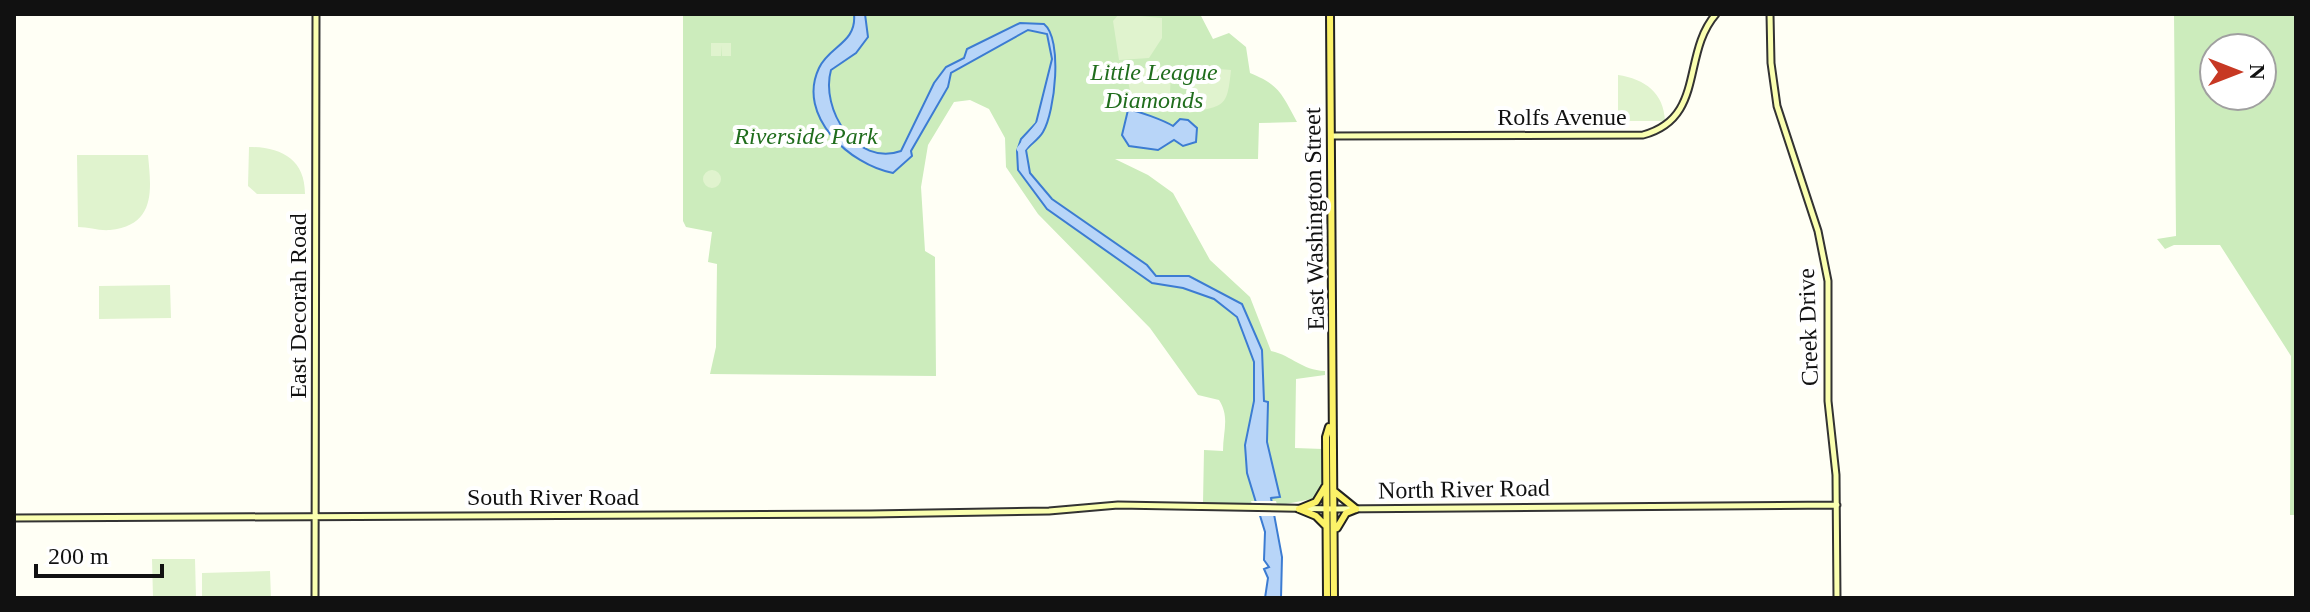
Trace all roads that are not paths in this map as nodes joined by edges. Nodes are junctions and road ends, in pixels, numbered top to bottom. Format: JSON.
{"nodes":[{"id":1,"x":316,"y":14,"type":"edge"},
{"id":2,"x":1330,"y":14,"type":"edge"},
{"id":3,"x":1716,"y":14,"type":"edge"},
{"id":4,"x":1770,"y":14,"type":"edge"},
{"id":5,"x":1331,"y":136,"type":"junction"},
{"id":6,"x":1330,"y":424,"type":"junction"},
{"id":7,"x":1326,"y":484,"type":"junction"},
{"id":8,"x":1335,"y":492,"type":"junction"},
{"id":9,"x":1837,"y":505,"type":"junction"},
{"id":10,"x":1092,"y":506,"type":"joint"},
{"id":11,"x":1299,"y":509,"type":"junction"},
{"id":12,"x":1326,"y":509,"type":"junction"},
{"id":13,"x":1335,"y":509,"type":"junction"},
{"id":14,"x":1356,"y":509,"type":"junction"},
{"id":15,"x":316,"y":517,"type":"junction"},
{"id":16,"x":14,"y":518,"type":"edge"},
{"id":17,"x":1326,"y":526,"type":"junction"},
{"id":18,"x":1335,"y":531,"type":"junction"},
{"id":19,"x":315,"y":598,"type":"edge"},
{"id":20,"x":1327,"y":598,"type":"edge"},
{"id":21,"x":1334,"y":598,"type":"edge"},
{"id":22,"x":1837,"y":598,"type":"edge"}],
"edges":[{"from":1,"to":15,"type":"street","name":"East Decorah Road"},
{"from":2,"to":5,"type":"main road","name":"East Washington Street"},
{"from":3,"to":5,"type":"street","name":"Rolfs Avenue"},
{"from":4,"to":9,"type":"street","name":"Creek Drive"},
{"from":5,"to":6,"type":"main road","name":"East Washington Street"},
{"from":6,"to":7,"type":"main road","name":"East Washington Street"},
{"from":6,"to":8,"type":"main road","name":"East Washington Street"},
{"from":7,"to":11,"type":"main road"},
{"from":7,"to":12,"type":"main road","name":"East Washington Street"},
{"from":8,"to":13,"type":"main road","name":"East Washington Street"},
{"from":8,"to":14,"type":"main road"},
{"from":9,"to":14,"type":"street","name":"North River Road"},
{"from":9,"to":22,"type":"street","name":"Creek Drive"},
{"from":10,"to":11,"type":"street","name":"North River Road"},
{"from":10,"to":15,"type":"street","name":"South River Road"},
{"from":11,"to":12,"type":"street","name":"North River Road"},
{"from":11,"to":17,"type":"main road"},
{"from":12,"to":13,"type":"street","name":"North River Road"},
{"from":12,"to":17,"type":"main road","name":"East Washington Street"},
{"from":13,"to":14,"type":"street","name":"North River Road"},
{"from":13,"to":18,"type":"main road","name":"East Washington Street"},
{"from":14,"to":18,"type":"main road"},
{"from":15,"to":16,"type":"street","name":"South River Road"},
{"from":15,"to":19,"type":"street","name":"East Decorah Road"},
{"from":17,"to":20,"type":"main road","name":"East Washington Street"},
{"from":18,"to":21,"type":"main road","name":"East Washington Street"}]}
